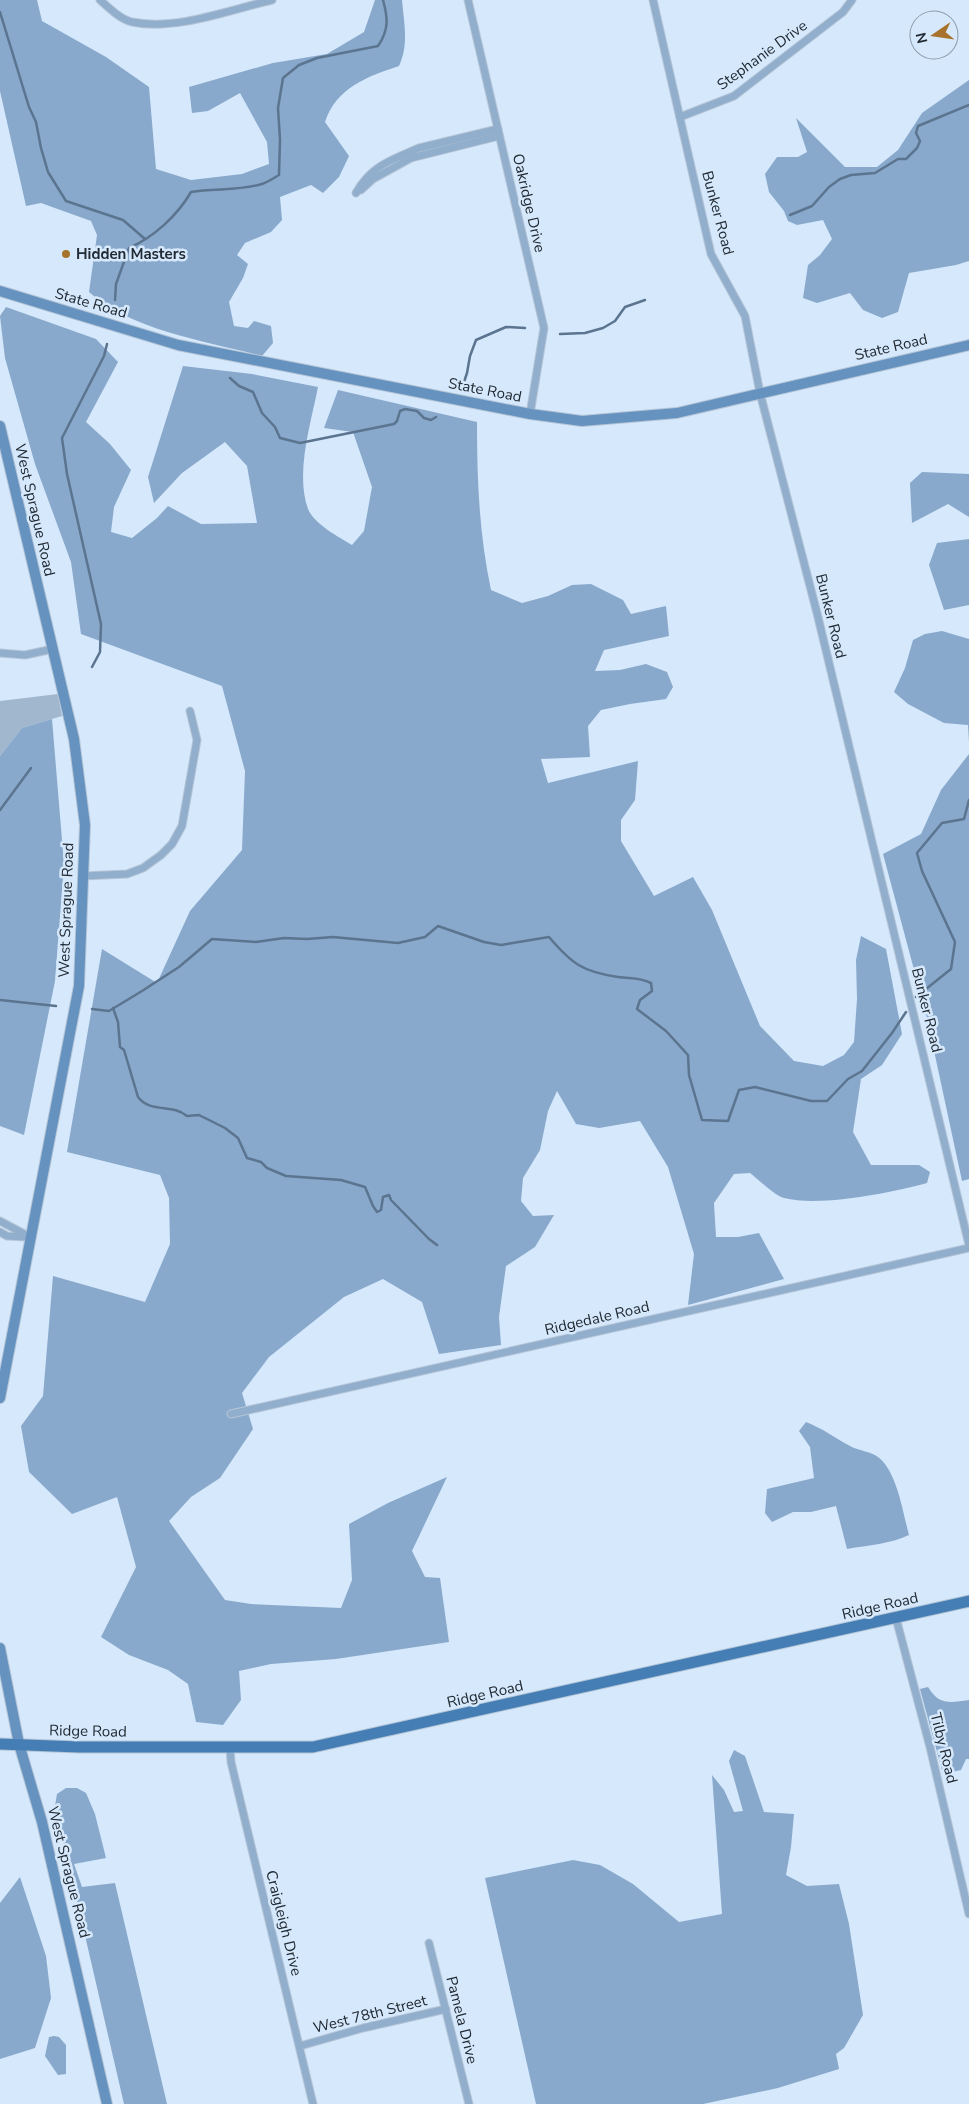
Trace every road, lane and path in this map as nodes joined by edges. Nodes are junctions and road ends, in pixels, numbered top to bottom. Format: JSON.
{"nodes":[{"id":1,"x":100,"y":0,"type":"edge"},
{"id":2,"x":272,"y":0,"type":"edge"},
{"id":3,"x":468,"y":0,"type":"edge"},
{"id":4,"x":653,"y":0,"type":"edge"},
{"id":5,"x":852,"y":0,"type":"edge"},
{"id":6,"x":680,"y":117,"type":"junction"},
{"id":7,"x":498,"y":133,"type":"junction"},
{"id":8,"x":0,"y":291,"type":"edge"},
{"id":9,"x":969,"y":345,"type":"edge"},
{"id":10,"x":760,"y":393,"type":"junction"},
{"id":11,"x":530,"y":414,"type":"junction"},
{"id":12,"x":0,"y":426,"type":"edge"},
{"id":13,"x":53,"y":649,"type":"junction"},
{"id":14,"x":0,"y":653,"type":"edge"},
{"id":15,"x":190,"y":711,"type":"dead end"},
{"id":16,"x":83,"y":876,"type":"junction"},
{"id":17,"x":0,"y":1221,"type":"edge"},
{"id":18,"x":0,"y":1232,"type":"edge"},
{"id":19,"x":30,"y":1237,"type":"junction"},
{"id":20,"x":969,"y":1246,"type":"edge"},
{"id":21,"x":0,"y":1398,"type":"edge"},
{"id":22,"x":231,"y":1414,"type":"dead end"},
{"id":23,"x":969,"y":1601,"type":"edge"},
{"id":24,"x":896,"y":1618,"type":"junction"},
{"id":25,"x":0,"y":1648,"type":"edge"},
{"id":26,"x":0,"y":1744,"type":"edge"},
{"id":27,"x":19,"y":1744,"type":"junction"},
{"id":28,"x":230,"y":1748,"type":"junction"},
{"id":29,"x":969,"y":1914,"type":"edge"},
{"id":30,"x":429,"y":1943,"type":"dead end"},
{"id":31,"x":446,"y":2009,"type":"junction"},
{"id":32,"x":300,"y":2046,"type":"junction"},
{"id":33,"x":107,"y":2104,"type":"edge"},
{"id":34,"x":313,"y":2104,"type":"edge"},
{"id":35,"x":469,"y":2104,"type":"edge"}],
"edges":[{"from":1,"to":2,"type":"street"},
{"from":3,"to":7,"type":"street","name":"Oakridge Drive"},
{"from":4,"to":6,"type":"street","name":"Bunker Road"},
{"from":5,"to":6,"type":"street","name":"Stephanie Drive"},
{"from":6,"to":10,"type":"street","name":"Bunker Road"},
{"from":7,"to":7,"type":"street"},
{"from":7,"to":11,"type":"street","name":"Oakridge Drive"},
{"from":8,"to":11,"type":"street","name":"State Road"},
{"from":9,"to":10,"type":"street","name":"State Road"},
{"from":10,"to":11,"type":"street","name":"State Road"},
{"from":10,"to":20,"type":"street","name":"Bunker Road"},
{"from":12,"to":13,"type":"street","name":"West Sprague Road"},
{"from":13,"to":14,"type":"street"},
{"from":13,"to":16,"type":"street","name":"West Sprague Road"},
{"from":15,"to":16,"type":"street"},
{"from":16,"to":19,"type":"street","name":"West Sprague Road"},
{"from":17,"to":19,"type":"street"},
{"from":18,"to":19,"type":"street"},
{"from":19,"to":21,"type":"street","name":"West Sprague Road"},
{"from":20,"to":22,"type":"street","name":"Ridgedale Road"},
{"from":23,"to":24,"type":"main road","name":"Ridge Road"},
{"from":24,"to":28,"type":"main road","name":"Ridge Road"},
{"from":24,"to":29,"type":"street","name":"Tilby Road"},
{"from":25,"to":27,"type":"street","name":"West Sprague Road"},
{"from":26,"to":27,"type":"main road","name":"Ridge Road"},
{"from":27,"to":28,"type":"main road","name":"Ridge Road"},
{"from":27,"to":33,"type":"street","name":"West Sprague Road"},
{"from":28,"to":32,"type":"street","name":"Craigleigh Drive"},
{"from":30,"to":31,"type":"street","name":"Pamela Drive"},
{"from":31,"to":32,"type":"street","name":"West 78th Street"},
{"from":31,"to":35,"type":"street","name":"Pamela Drive"},
{"from":32,"to":34,"type":"street","name":"Craigleigh Drive"}]}
